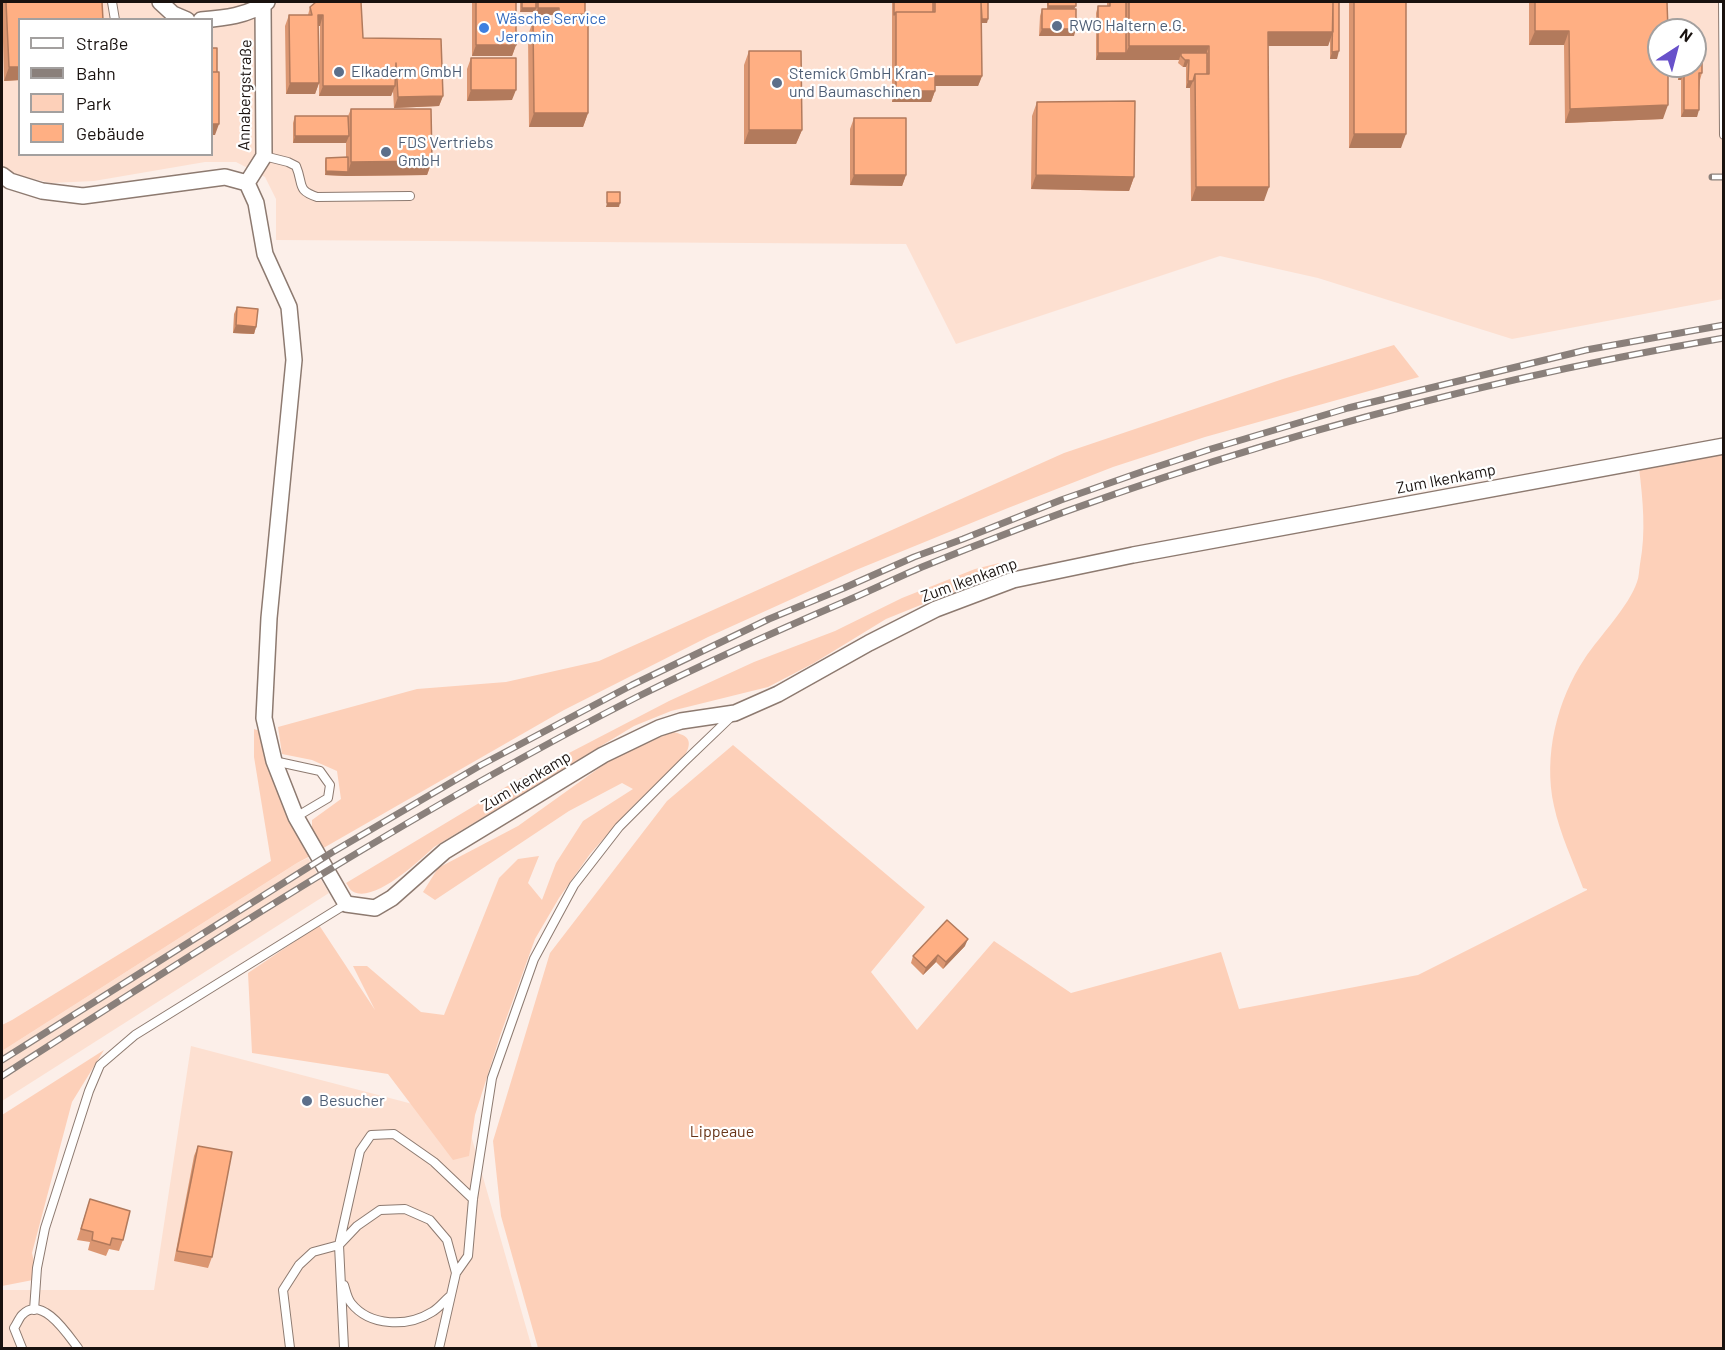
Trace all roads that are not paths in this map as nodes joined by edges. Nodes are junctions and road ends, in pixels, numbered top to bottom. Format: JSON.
{"nodes":[{"id":1,"x":112,"y":2,"type":"edge"},
{"id":2,"x":160,"y":2,"type":"edge"},
{"id":3,"x":1723,"y":2,"type":"edge"},
{"id":4,"x":265,"y":3,"type":"edge"},
{"id":5,"x":115,"y":18,"type":"edge"},
{"id":6,"x":179,"y":18,"type":"edge"},
{"id":7,"x":213,"y":19,"type":"edge"},
{"id":8,"x":1724,"y":135,"type":"edge"},
{"id":9,"x":264,"y":156,"type":"junction"},
{"id":10,"x":2,"y":176,"type":"edge"},
{"id":11,"x":247,"y":183,"type":"junction"},
{"id":12,"x":410,"y":196,"type":"dead end"},
{"id":13,"x":1724,"y":446,"type":"edge"},
{"id":14,"x":735,"y":713,"type":"junction"},
{"id":15,"x":274,"y":761,"type":"junction"},
{"id":16,"x":296,"y":817,"type":"junction"},
{"id":17,"x":346,"y":904,"type":"junction"},
{"id":18,"x":473,"y":1199,"type":"junction"},
{"id":19,"x":339,"y":1245,"type":"junction"},
{"id":20,"x":456,"y":1273,"type":"junction"},
{"id":21,"x":341,"y":1278,"type":"junction"},
{"id":22,"x":451,"y":1295,"type":"junction"},
{"id":23,"x":34,"y":1310,"type":"junction"},
{"id":24,"x":22,"y":1348,"type":"edge"},
{"id":25,"x":78,"y":1348,"type":"edge"},
{"id":26,"x":290,"y":1348,"type":"edge"},
{"id":27,"x":344,"y":1348,"type":"edge"},
{"id":28,"x":440,"y":1348,"type":"edge"}],
"edges":[{"from":1,"to":5,"type":"lane"},
{"from":2,"to":6,"type":"street"},
{"from":3,"to":8,"type":"lane"},
{"from":4,"to":7,"type":"street","name":"Annabergstraße"},
{"from":4,"to":9,"type":"street","name":"Annabergstraße"},
{"from":9,"to":11,"type":"street","name":"Annabergstraße"},
{"from":9,"to":12,"type":"lane"},
{"from":10,"to":11,"type":"street"},
{"from":11,"to":15,"type":"street"},
{"from":13,"to":14,"type":"street","name":"Zum Ikenkamp"},
{"from":14,"to":17,"type":"street","name":"Zum Ikenkamp"},
{"from":14,"to":18,"type":"lane"},
{"from":15,"to":16,"type":"street"},
{"from":15,"to":16,"type":"lane"},
{"from":16,"to":17,"type":"street"},
{"from":17,"to":23,"type":"lane"},
{"from":18,"to":19,"type":"lane"},
{"from":18,"to":20,"type":"lane"},
{"from":19,"to":20,"type":"lane"},
{"from":19,"to":21,"type":"lane"},
{"from":19,"to":26,"type":"lane"},
{"from":20,"to":22,"type":"lane"},
{"from":21,"to":22,"type":"lane"},
{"from":21,"to":27,"type":"lane"},
{"from":22,"to":28,"type":"lane"},
{"from":23,"to":24,"type":"lane"},
{"from":23,"to":25,"type":"lane"}]}
